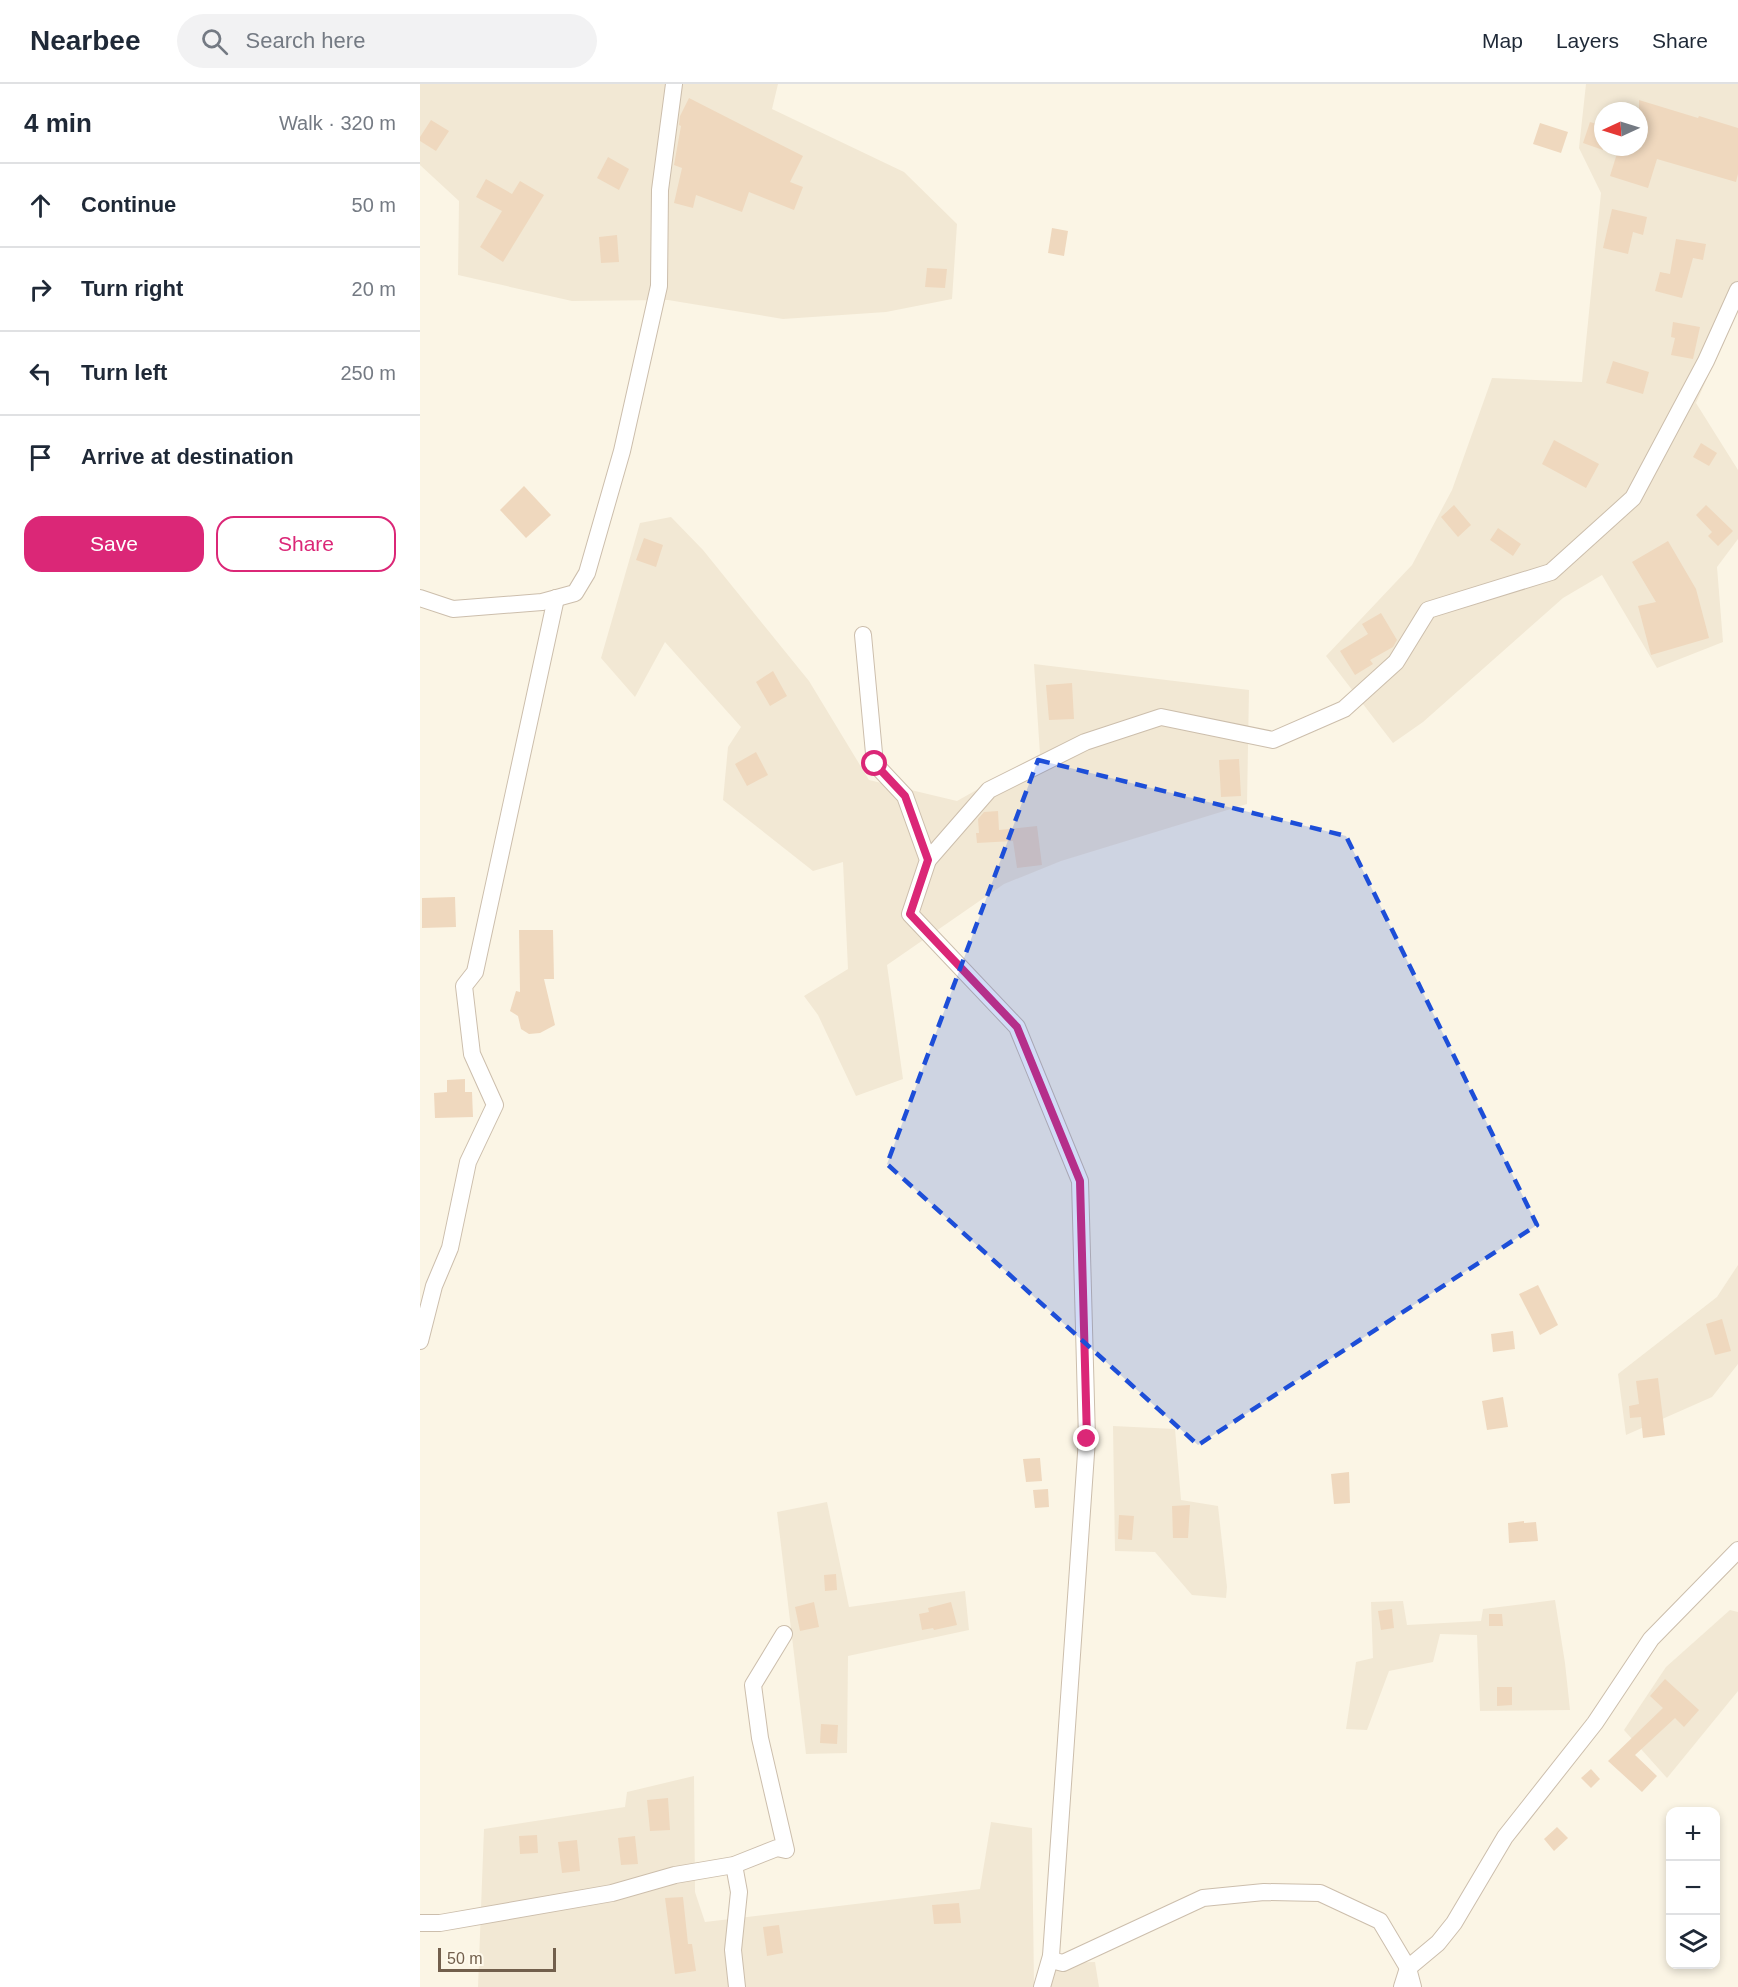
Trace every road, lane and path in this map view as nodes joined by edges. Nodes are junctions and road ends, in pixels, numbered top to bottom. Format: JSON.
{"nodes":[{"id":1,"x":674,"y":84,"type":"edge"},
{"id":2,"x":1738,"y":290,"type":"edge"},
{"id":3,"x":420,"y":598,"type":"edge"},
{"id":4,"x":556,"y":598,"type":"junction"},
{"id":5,"x":863,"y":635,"type":"dead end"},
{"id":6,"x":928,"y":860,"type":"junction"},
{"id":7,"x":420,"y":1341,"type":"edge"},
{"id":8,"x":1738,"y":1550,"type":"edge"},
{"id":9,"x":784,"y":1634,"type":"dead end"},
{"id":10,"x":734,"y":1865,"type":"junction"},
{"id":11,"x":420,"y":1923,"type":"edge"},
{"id":12,"x":1051,"y":1956,"type":"junction"},
{"id":13,"x":1408,"y":1968,"type":"junction"},
{"id":14,"x":737,"y":1987,"type":"edge"},
{"id":15,"x":1042,"y":1987,"type":"edge"},
{"id":16,"x":1402,"y":1987,"type":"edge"},
{"id":17,"x":1413,"y":1987,"type":"edge"}],
"edges":[{"from":1,"to":4,"type":"street"},
{"from":2,"to":6,"type":"street"},
{"from":3,"to":4,"type":"street"},
{"from":4,"to":7,"type":"street"},
{"from":5,"to":6,"type":"street"},
{"from":6,"to":12,"type":"street"},
{"from":8,"to":13,"type":"street"},
{"from":9,"to":10,"type":"street"},
{"from":10,"to":11,"type":"street"},
{"from":10,"to":14,"type":"street"},
{"from":12,"to":13,"type":"street"},
{"from":12,"to":15,"type":"street"},
{"from":13,"to":16,"type":"street"},
{"from":13,"to":17,"type":"street"}]}
